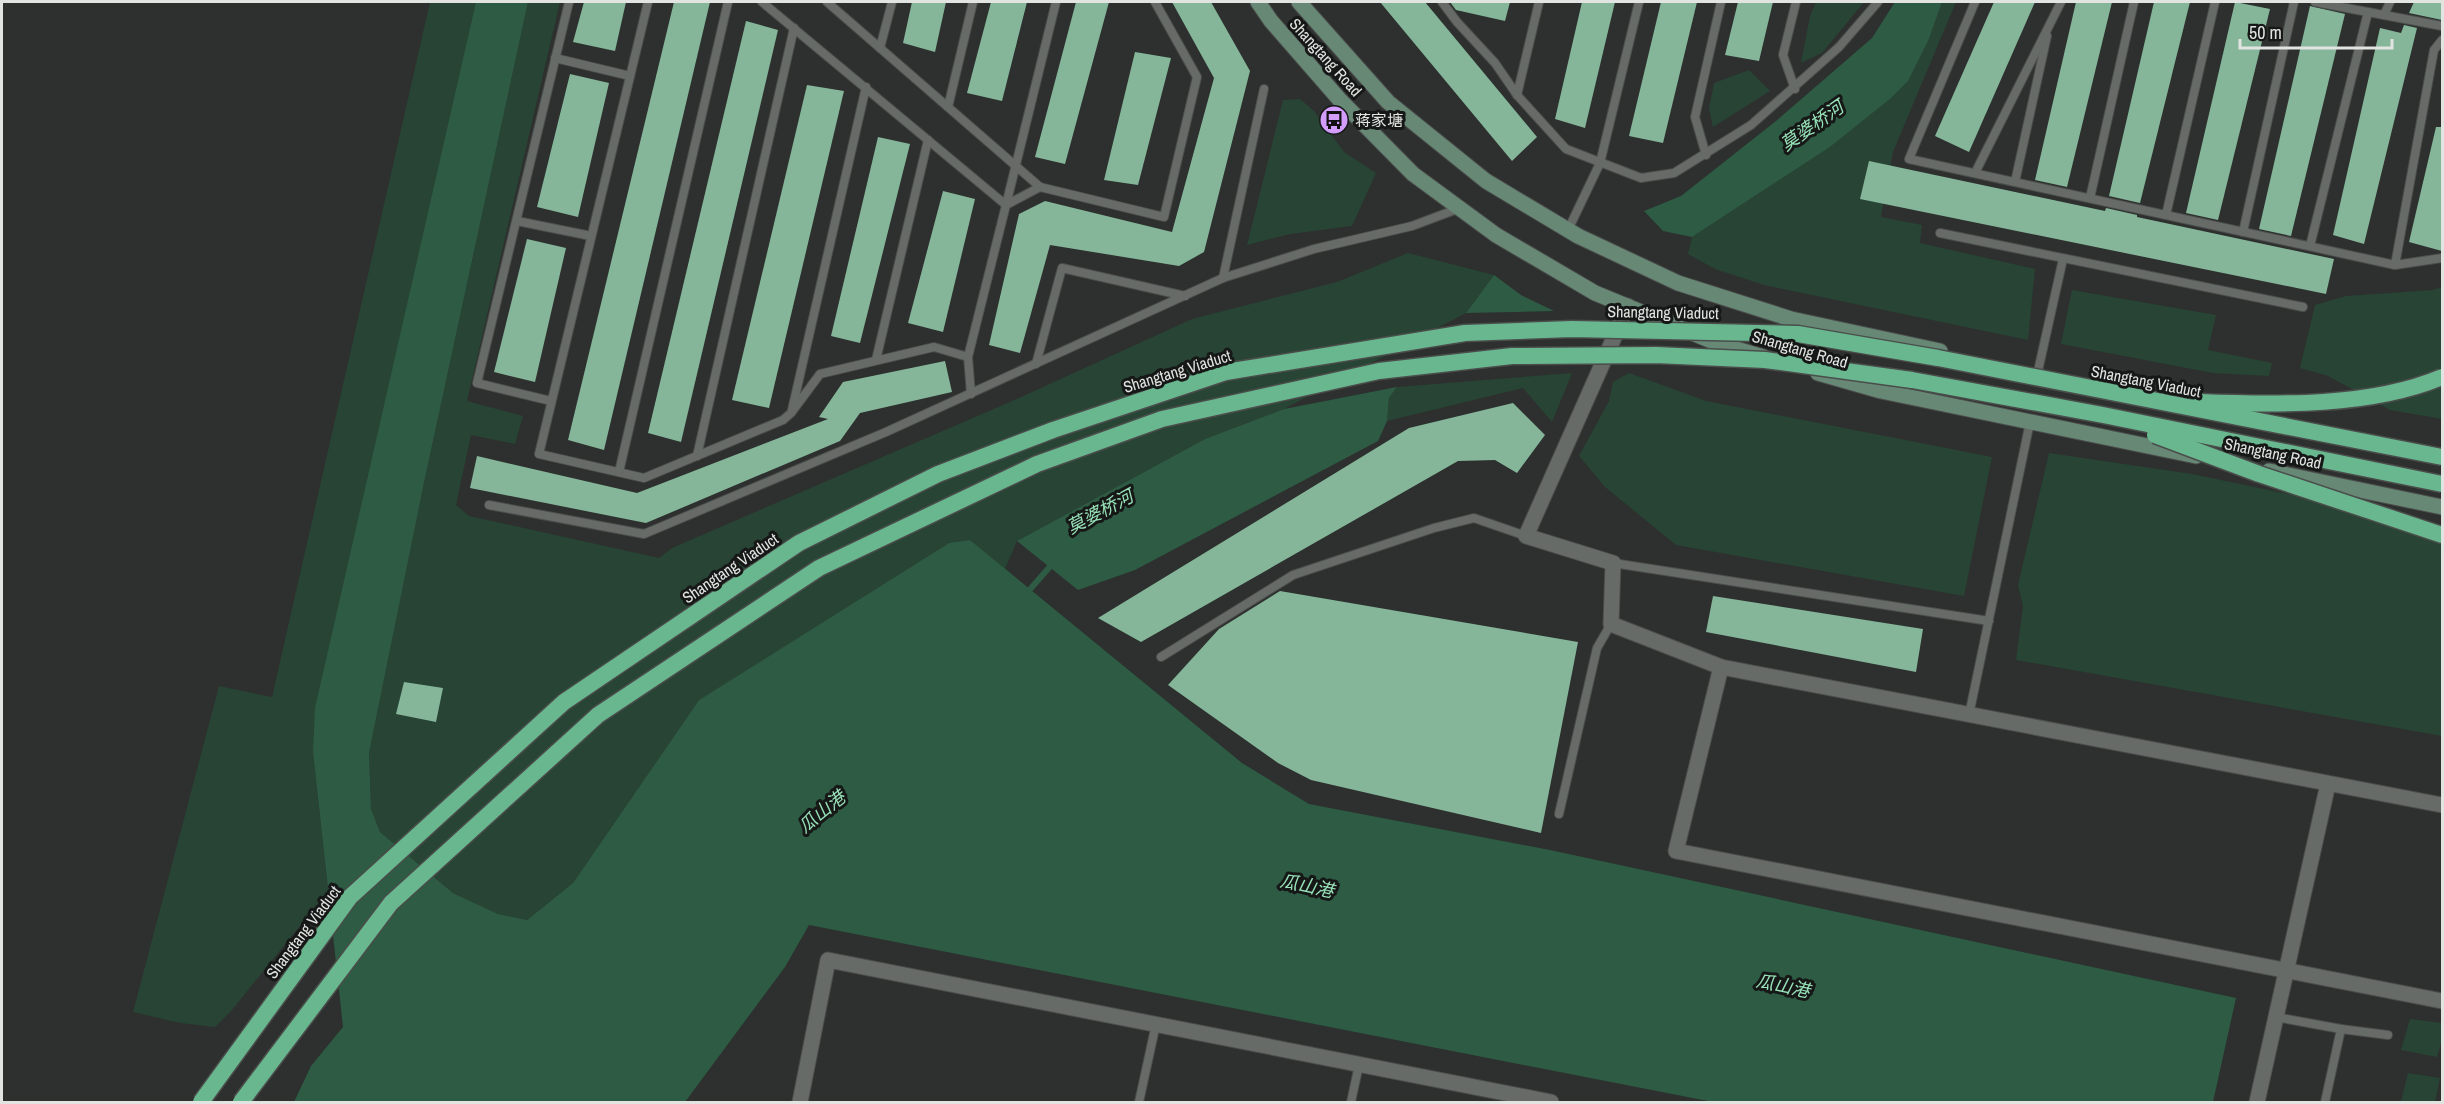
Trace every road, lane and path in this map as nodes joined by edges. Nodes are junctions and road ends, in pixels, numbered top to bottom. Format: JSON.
{"nodes":[{"id":1,"x":569,"y":2,"type":"edge"},
{"id":2,"x":648,"y":2,"type":"edge"},
{"id":3,"x":728,"y":2,"type":"edge"},
{"id":4,"x":762,"y":2,"type":"edge"},
{"id":5,"x":827,"y":2,"type":"edge"},
{"id":6,"x":891,"y":2,"type":"edge"},
{"id":7,"x":973,"y":2,"type":"edge"},
{"id":8,"x":1056,"y":2,"type":"edge"},
{"id":9,"x":1155,"y":2,"type":"edge"},
{"id":10,"x":1258,"y":2,"type":"edge"},
{"id":11,"x":1442,"y":2,"type":"edge"},
{"id":12,"x":1539,"y":2,"type":"edge"},
{"id":13,"x":1639,"y":2,"type":"edge"},
{"id":14,"x":1721,"y":2,"type":"edge"},
{"id":15,"x":1796,"y":2,"type":"edge"},
{"id":16,"x":1878,"y":2,"type":"edge"},
{"id":17,"x":1975,"y":2,"type":"edge"},
{"id":18,"x":2061,"y":2,"type":"edge"},
{"id":19,"x":2134,"y":2,"type":"edge"},
{"id":20,"x":2215,"y":2,"type":"edge"},
{"id":21,"x":2295,"y":2,"type":"edge"},
{"id":22,"x":2315,"y":2,"type":"edge"},
{"id":23,"x":2390,"y":2,"type":"edge"},
{"id":24,"x":1303,"y":3,"type":"edge"},
{"id":25,"x":1449,"y":6,"type":"edge"},
{"id":26,"x":2368,"y":12,"type":"junction"},
{"id":27,"x":2384,"y":15,"type":"junction"},
{"id":28,"x":2051,"y":22,"type":"junction"},
{"id":29,"x":2442,"y":26,"type":"edge"},
{"id":30,"x":794,"y":28,"type":"junction"},
{"id":31,"x":2442,"y":40,"type":"edge"},
{"id":32,"x":880,"y":48,"type":"junction"},
{"id":33,"x":555,"y":58,"type":"junction"},
{"id":34,"x":630,"y":76,"type":"junction"},
{"id":35,"x":866,"y":87,"type":"junction"},
{"id":36,"x":1264,"y":88,"type":"dead end"},
{"id":37,"x":1795,"y":89,"type":"junction"},
{"id":38,"x":1517,"y":96,"type":"junction"},
{"id":39,"x":948,"y":108,"type":"junction"},
{"id":40,"x":928,"y":140,"type":"junction"},
{"id":41,"x":1706,"y":155,"type":"junction"},
{"id":42,"x":1600,"y":163,"type":"junction"},
{"id":43,"x":1016,"y":166,"type":"junction"},
{"id":44,"x":1975,"y":173,"type":"junction"},
{"id":45,"x":2015,"y":182,"type":"junction"},
{"id":46,"x":1040,"y":187,"type":"junction"},
{"id":47,"x":2090,"y":198,"type":"junction"},
{"id":48,"x":1006,"y":205,"type":"junction"},
{"id":49,"x":1460,"y":208,"type":"junction"},
{"id":50,"x":2166,"y":215,"type":"junction"},
{"id":51,"x":517,"y":221,"type":"junction"},
{"id":52,"x":1568,"y":230,"type":"junction"},
{"id":53,"x":2243,"y":232,"type":"junction"},
{"id":54,"x":1940,"y":233,"type":"dead end"},
{"id":55,"x":591,"y":236,"type":"junction"},
{"id":56,"x":2310,"y":246,"type":"junction"},
{"id":57,"x":2442,"y":258,"type":"edge"},
{"id":58,"x":2063,"y":259,"type":"junction"},
{"id":59,"x":2395,"y":265,"type":"junction"},
{"id":60,"x":1223,"y":278,"type":"junction"},
{"id":61,"x":1185,"y":296,"type":"junction"},
{"id":62,"x":1628,"y":306,"type":"junction"},
{"id":63,"x":2303,"y":307,"type":"dead end"},
{"id":64,"x":968,"y":357,"type":"junction"},
{"id":65,"x":876,"y":360,"type":"junction"},
{"id":66,"x":1036,"y":364,"type":"junction"},
{"id":67,"x":2038,"y":371,"type":"junction"},
{"id":68,"x":2442,"y":377,"type":"edge"},
{"id":69,"x":971,"y":394,"type":"junction"},
{"id":70,"x":2143,"y":399,"type":"junction"},
{"id":71,"x":552,"y":401,"type":"junction"},
{"id":72,"x":791,"y":413,"type":"junction"},
{"id":73,"x":2103,"y":415,"type":"junction"},
{"id":74,"x":2030,"y":422,"type":"junction"},
{"id":75,"x":697,"y":456,"type":"junction"},
{"id":76,"x":2442,"y":456,"type":"edge"},
{"id":77,"x":619,"y":472,"type":"junction"},
{"id":78,"x":2442,"y":484,"type":"edge"},
{"id":79,"x":489,"y":505,"type":"dead end"},
{"id":80,"x":2442,"y":507,"type":"edge"},
{"id":81,"x":2442,"y":535,"type":"edge"},
{"id":82,"x":1526,"y":536,"type":"junction"},
{"id":83,"x":1613,"y":563,"type":"junction"},
{"id":84,"x":1989,"y":621,"type":"junction"},
{"id":85,"x":1611,"y":624,"type":"junction"},
{"id":86,"x":1161,"y":657,"type":"dead end"},
{"id":87,"x":1720,"y":667,"type":"junction"},
{"id":88,"x":1969,"y":715,"type":"junction"},
{"id":89,"x":2328,"y":784,"type":"junction"},
{"id":90,"x":2442,"y":805,"type":"edge"},
{"id":91,"x":1559,"y":814,"type":"dead end"},
{"id":92,"x":2287,"y":971,"type":"junction"},
{"id":93,"x":2442,"y":1001,"type":"edge"},
{"id":94,"x":2276,"y":1017,"type":"junction"},
{"id":95,"x":1156,"y":1024,"type":"junction"},
{"id":96,"x":2341,"y":1029,"type":"junction"},
{"id":97,"x":2388,"y":1035,"type":"dead end"},
{"id":98,"x":1359,"y":1065,"type":"junction"},
{"id":99,"x":201,"y":1102,"type":"edge"},
{"id":100,"x":241,"y":1102,"type":"edge"},
{"id":101,"x":800,"y":1102,"type":"edge"},
{"id":102,"x":1138,"y":1102,"type":"edge"},
{"id":103,"x":1351,"y":1102,"type":"edge"},
{"id":104,"x":1551,"y":1102,"type":"edge"},
{"id":105,"x":2257,"y":1102,"type":"edge"},
{"id":106,"x":2325,"y":1102,"type":"edge"}],
"edges":[{"from":1,"to":33,"type":"lane"},
{"from":2,"to":34,"type":"lane"},
{"from":3,"to":77,"type":"lane"},
{"from":4,"to":30,"type":"lane"},
{"from":5,"to":32,"type":"lane"},
{"from":6,"to":32,"type":"lane"},
{"from":7,"to":39,"type":"lane"},
{"from":8,"to":43,"type":"lane"},
{"from":9,"to":46,"type":"lane"},
{"from":10,"to":49,"type":"main road","name":"Shangtang Road"},
{"from":11,"to":25,"type":"lane"},
{"from":12,"to":38,"type":"lane"},
{"from":13,"to":42,"type":"lane"},
{"from":14,"to":41,"type":"lane"},
{"from":15,"to":37,"type":"lane"},
{"from":16,"to":37,"type":"lane"},
{"from":17,"to":44,"type":"lane"},
{"from":18,"to":28,"type":"lane"},
{"from":19,"to":47,"type":"lane"},
{"from":20,"to":50,"type":"lane"},
{"from":21,"to":53,"type":"lane"},
{"from":22,"to":26,"type":"lane"},
{"from":23,"to":27,"type":"lane"},
{"from":24,"to":52,"type":"main road","name":"Shangtang Road"},
{"from":25,"to":38,"type":"lane"},
{"from":26,"to":27,"type":"lane"},
{"from":26,"to":56,"type":"lane"},
{"from":27,"to":29,"type":"lane"},
{"from":28,"to":44,"type":"lane"},
{"from":28,"to":45,"type":"lane"},
{"from":30,"to":35,"type":"lane"},
{"from":30,"to":75,"type":"lane"},
{"from":31,"to":59,"type":"lane"},
{"from":32,"to":39,"type":"lane"},
{"from":33,"to":34,"type":"lane"},
{"from":33,"to":51,"type":"lane"},
{"from":34,"to":55,"type":"lane"},
{"from":35,"to":40,"type":"lane"},
{"from":35,"to":72,"type":"lane"},
{"from":36,"to":60,"type":"lane"},
{"from":37,"to":41,"type":"lane"},
{"from":38,"to":42,"type":"lane"},
{"from":39,"to":43,"type":"lane"},
{"from":40,"to":48,"type":"lane"},
{"from":40,"to":65,"type":"lane"},
{"from":41,"to":42,"type":"lane"},
{"from":42,"to":52,"type":"lane"},
{"from":43,"to":46,"type":"lane"},
{"from":43,"to":48,"type":"lane"},
{"from":44,"to":45,"type":"lane"},
{"from":45,"to":47,"type":"lane"},
{"from":46,"to":48,"type":"lane"},
{"from":47,"to":50,"type":"lane"},
{"from":48,"to":64,"type":"lane"},
{"from":49,"to":60,"type":"lane"},
{"from":49,"to":62,"type":"main road","name":"Shangtang Road"},
{"from":50,"to":53,"type":"lane"},
{"from":51,"to":55,"type":"lane"},
{"from":51,"to":71,"type":"lane"},
{"from":52,"to":67,"type":"main road","name":"Shangtang Road"},
{"from":53,"to":56,"type":"lane"},
{"from":54,"to":58,"type":"lane"},
{"from":55,"to":71,"type":"lane"},
{"from":56,"to":59,"type":"lane"},
{"from":57,"to":59,"type":"lane"},
{"from":58,"to":63,"type":"lane"},
{"from":58,"to":67,"type":"lane"},
{"from":60,"to":61,"type":"lane"},
{"from":61,"to":66,"type":"lane"},
{"from":61,"to":66,"type":"lane"},
{"from":62,"to":74,"type":"main road","name":"Shangtang Road"},
{"from":62,"to":82,"type":"street"},
{"from":64,"to":65,"type":"lane"},
{"from":64,"to":69,"type":"lane"},
{"from":65,"to":72,"type":"lane"},
{"from":66,"to":69,"type":"lane"},
{"from":67,"to":76,"type":"main road","name":"Shangtang Road"},
{"from":68,"to":70,"type":"highway","bridge":true},
{"from":69,"to":79,"type":"lane"},
{"from":70,"to":76,"type":"highway","name":"Shangtang Viaduct","bridge":true},
{"from":70,"to":99,"type":"highway","name":"Shangtang Viaduct","bridge":true},
{"from":71,"to":77,"type":"lane"},
{"from":72,"to":75,"type":"lane"},
{"from":73,"to":78,"type":"highway","bridge":true},
{"from":73,"to":81,"type":"highway","bridge":true},
{"from":73,"to":100,"type":"highway","bridge":true},
{"from":74,"to":80,"type":"main road","name":"Shangtang Road"},
{"from":74,"to":84,"type":"lane"},
{"from":75,"to":77,"type":"lane"},
{"from":82,"to":83,"type":"street"},
{"from":82,"to":86,"type":"lane"},
{"from":83,"to":84,"type":"lane"},
{"from":83,"to":85,"type":"street"},
{"from":84,"to":88,"type":"lane"},
{"from":85,"to":87,"type":"street"},
{"from":85,"to":91,"type":"lane"},
{"from":87,"to":88,"type":"street"},
{"from":87,"to":92,"type":"street"},
{"from":88,"to":89,"type":"street"},
{"from":89,"to":90,"type":"street"},
{"from":89,"to":92,"type":"street"},
{"from":92,"to":93,"type":"street"},
{"from":92,"to":94,"type":"street"},
{"from":94,"to":96,"type":"lane"},
{"from":94,"to":105,"type":"street"},
{"from":95,"to":98,"type":"street"},
{"from":95,"to":101,"type":"street"},
{"from":95,"to":102,"type":"lane"},
{"from":96,"to":97,"type":"lane"},
{"from":96,"to":106,"type":"lane"},
{"from":98,"to":103,"type":"lane"},
{"from":98,"to":104,"type":"street"}]}
